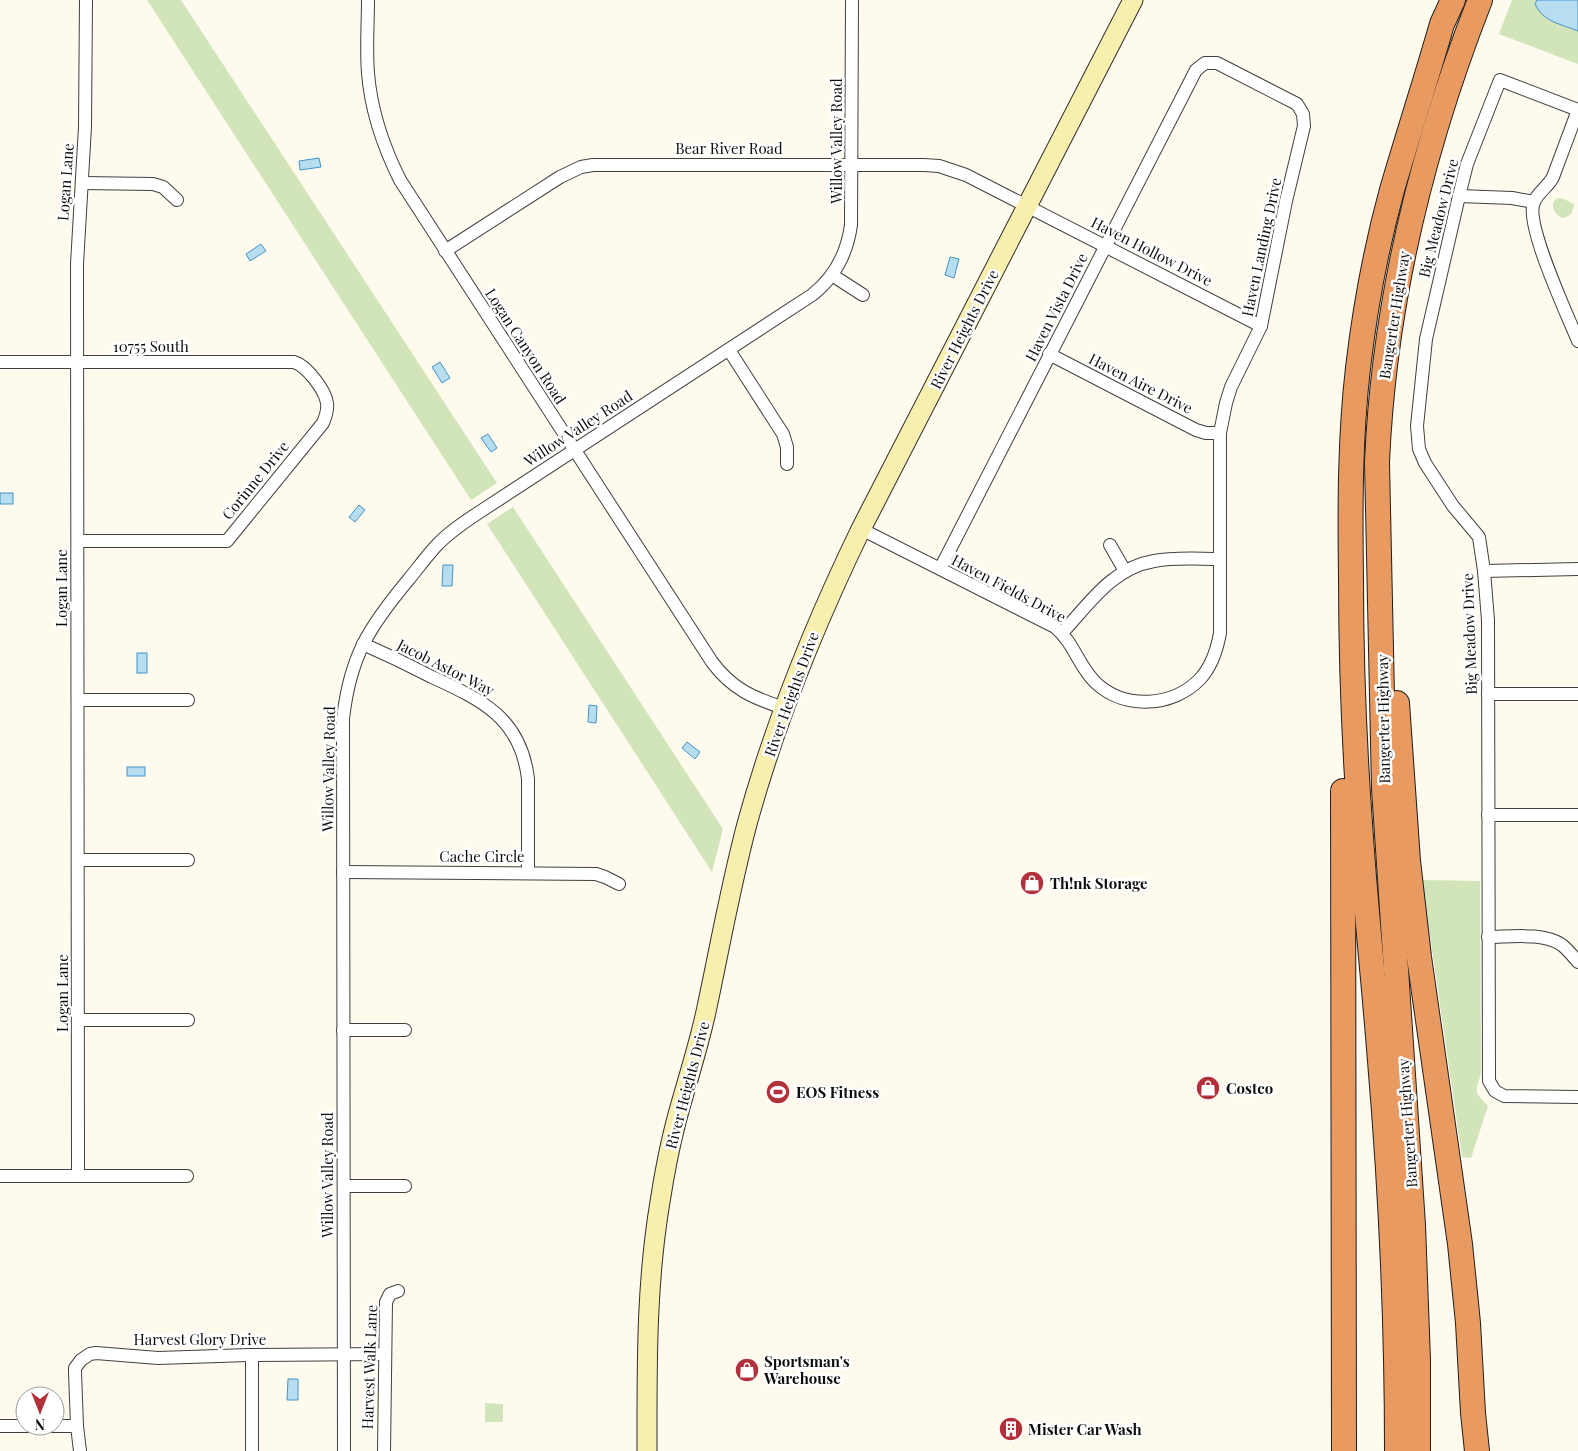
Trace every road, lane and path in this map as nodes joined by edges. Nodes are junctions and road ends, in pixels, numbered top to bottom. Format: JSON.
{"nodes":[{"id":1,"x":86,"y":0,"type":"edge"},
{"id":2,"x":368,"y":0,"type":"edge"},
{"id":3,"x":852,"y":0,"type":"edge"},
{"id":4,"x":1133,"y":0,"type":"edge"},
{"id":5,"x":1453,"y":0,"type":"edge"},
{"id":6,"x":1480,"y":0,"type":"edge"},
{"id":7,"x":1205,"y":63,"type":"joint"},
{"id":8,"x":1578,"y":110,"type":"edge"},
{"id":9,"x":852,"y":165,"type":"junction"},
{"id":10,"x":82,"y":183,"type":"junction"},
{"id":11,"x":1459,"y":196,"type":"junction"},
{"id":12,"x":177,"y":200,"type":"dead end"},
{"id":13,"x":1534,"y":202,"type":"junction"},
{"id":14,"x":1027,"y":206,"type":"junction"},
{"id":15,"x":1105,"y":246,"type":"junction"},
{"id":16,"x":445,"y":251,"type":"junction"},
{"id":17,"x":832,"y":275,"type":"junction"},
{"id":18,"x":863,"y":295,"type":"dead end"},
{"id":19,"x":1261,"y":326,"type":"junction"},
{"id":20,"x":1578,"y":341,"type":"edge"},
{"id":21,"x":729,"y":350,"type":"junction"},
{"id":22,"x":1049,"y":354,"type":"junction"},
{"id":23,"x":0,"y":362,"type":"edge"},
{"id":24,"x":77,"y":362,"type":"junction"},
{"id":25,"x":301,"y":365,"type":"joint"},
{"id":26,"x":1220,"y":434,"type":"junction"},
{"id":27,"x":574,"y":450,"type":"junction"},
{"id":28,"x":788,"y":464,"type":"dead end"},
{"id":29,"x":1377,"y":500,"type":"junction"},
{"id":30,"x":861,"y":529,"type":"junction"},
{"id":31,"x":78,"y":541,"type":"junction"},
{"id":32,"x":1110,"y":545,"type":"dead end"},
{"id":33,"x":1350,"y":557,"type":"junction"},
{"id":34,"x":1220,"y":559,"type":"junction"},
{"id":35,"x":940,"y":569,"type":"junction"},
{"id":36,"x":1578,"y":569,"type":"edge"},
{"id":37,"x":1124,"y":571,"type":"junction"},
{"id":38,"x":1484,"y":571,"type":"junction"},
{"id":39,"x":1062,"y":633,"type":"junction"},
{"id":40,"x":363,"y":644,"type":"junction"},
{"id":41,"x":1488,"y":694,"type":"junction"},
{"id":42,"x":1578,"y":694,"type":"edge"},
{"id":43,"x":78,"y":700,"type":"junction"},
{"id":44,"x":188,"y":700,"type":"dead end"},
{"id":45,"x":784,"y":708,"type":"junction"},
{"id":46,"x":1488,"y":815,"type":"junction"},
{"id":47,"x":1578,"y":815,"type":"edge"},
{"id":48,"x":78,"y":860,"type":"junction"},
{"id":49,"x":188,"y":860,"type":"dead end"},
{"id":50,"x":343,"y":872,"type":"junction"},
{"id":51,"x":528,"y":873,"type":"junction"},
{"id":52,"x":619,"y":884,"type":"dead end"},
{"id":53,"x":1488,"y":937,"type":"junction"},
{"id":54,"x":1578,"y":962,"type":"edge"},
{"id":55,"x":78,"y":1020,"type":"junction"},
{"id":56,"x":188,"y":1020,"type":"dead end"},
{"id":57,"x":343,"y":1030,"type":"junction"},
{"id":58,"x":405,"y":1030,"type":"dead end"},
{"id":59,"x":1578,"y":1097,"type":"edge"},
{"id":60,"x":0,"y":1176,"type":"edge"},
{"id":61,"x":78,"y":1176,"type":"junction"},
{"id":62,"x":187,"y":1176,"type":"dead end"},
{"id":63,"x":344,"y":1186,"type":"junction"},
{"id":64,"x":405,"y":1186,"type":"dead end"},
{"id":65,"x":398,"y":1291,"type":"dead end"},
{"id":66,"x":344,"y":1354,"type":"junction"},
{"id":67,"x":385,"y":1354,"type":"junction"},
{"id":68,"x":252,"y":1355,"type":"junction"},
{"id":69,"x":1473,"y":1413,"type":"junction"},
{"id":70,"x":0,"y":1426,"type":"edge"},
{"id":71,"x":76,"y":1426,"type":"junction"},
{"id":72,"x":80,"y":1451,"type":"edge"},
{"id":73,"x":252,"y":1451,"type":"edge"},
{"id":74,"x":344,"y":1451,"type":"edge"},
{"id":75,"x":384,"y":1451,"type":"edge"},
{"id":76,"x":647,"y":1451,"type":"edge"},
{"id":77,"x":1344,"y":1451,"type":"edge"},
{"id":78,"x":1397,"y":1451,"type":"edge"},
{"id":79,"x":1418,"y":1451,"type":"edge"},
{"id":80,"x":1472,"y":1451,"type":"edge"},
{"id":81,"x":1477,"y":1451,"type":"edge"}],
"edges":[{"from":1,"to":10,"type":"street","name":"Logan Lane"},
{"from":2,"to":16,"type":"street","name":"Logan Canyon Road"},
{"from":3,"to":9,"type":"street","name":"Willow Valley Road"},
{"from":4,"to":14,"type":"street","name":"River Heights Drive"},
{"from":5,"to":33,"type":"highway","name":"Bangerter Highway"},
{"from":6,"to":29,"type":"highway","name":"Bangerter Highway"},
{"from":7,"to":15,"type":"street","name":"Haven Vista Drive"},
{"from":7,"to":19,"type":"street","name":"Haven Landing Drive"},
{"from":8,"to":11,"type":"street","name":"Big Meadow Drive"},
{"from":8,"to":13,"type":"street"},
{"from":9,"to":14,"type":"street","name":"Bear River Road"},
{"from":9,"to":16,"type":"street","name":"Bear River Road"},
{"from":9,"to":17,"type":"street","name":"Willow Valley Road"},
{"from":10,"to":12,"type":"street"},
{"from":10,"to":24,"type":"street","name":"Logan Lane"},
{"from":11,"to":13,"type":"street"},
{"from":11,"to":38,"type":"street","name":"Big Meadow Drive"},
{"from":13,"to":20,"type":"street"},
{"from":14,"to":15,"type":"street","name":"Haven Hollow Drive"},
{"from":14,"to":30,"type":"street","name":"River Heights Drive"},
{"from":15,"to":19,"type":"street","name":"Haven Hollow Drive"},
{"from":15,"to":22,"type":"street","name":"Haven Vista Drive"},
{"from":16,"to":27,"type":"street","name":"Logan Canyon Road"},
{"from":17,"to":18,"type":"street"},
{"from":17,"to":21,"type":"street","name":"Willow Valley Road"},
{"from":19,"to":26,"type":"street","name":"Haven Landing Drive"},
{"from":21,"to":27,"type":"street","name":"Willow Valley Road"},
{"from":21,"to":28,"type":"street"},
{"from":22,"to":26,"type":"street","name":"Haven Aire Drive"},
{"from":22,"to":35,"type":"street","name":"Haven Vista Drive"},
{"from":23,"to":24,"type":"street","name":"10755 South"},
{"from":24,"to":25,"type":"street","name":"10755 South"},
{"from":24,"to":31,"type":"street","name":"Logan Lane"},
{"from":25,"to":31,"type":"street","name":"Corinne Drive"},
{"from":26,"to":34,"type":"street","name":"Haven Landing Drive"},
{"from":27,"to":40,"type":"street","name":"Willow Valley Road"},
{"from":27,"to":45,"type":"street","name":"Logan Canyon Road"},
{"from":29,"to":69,"type":"highway"},
{"from":29,"to":79,"type":"highway","name":"Bangerter Highway"},
{"from":30,"to":35,"type":"street","name":"Haven Fields Drive"},
{"from":30,"to":45,"type":"street","name":"River Heights Drive"},
{"from":31,"to":43,"type":"street","name":"Logan Lane"},
{"from":32,"to":37,"type":"street"},
{"from":33,"to":77,"type":"highway"},
{"from":33,"to":78,"type":"highway","name":"Bangerter Highway"},
{"from":34,"to":37,"type":"street"},
{"from":34,"to":39,"type":"street","name":"Haven Fields Drive"},
{"from":35,"to":39,"type":"street","name":"Haven Fields Drive"},
{"from":36,"to":38,"type":"street"},
{"from":37,"to":39,"type":"street"},
{"from":38,"to":41,"type":"street","name":"Big Meadow Drive"},
{"from":40,"to":50,"type":"street","name":"Willow Valley Road"},
{"from":40,"to":51,"type":"street","name":"Jacob Astor Way"},
{"from":41,"to":42,"type":"street"},
{"from":41,"to":46,"type":"street","name":"Big Meadow Drive"},
{"from":43,"to":44,"type":"street"},
{"from":43,"to":48,"type":"street","name":"Logan Lane"},
{"from":45,"to":76,"type":"street","name":"River Heights Drive"},
{"from":46,"to":47,"type":"street"},
{"from":46,"to":53,"type":"street","name":"Big Meadow Drive"},
{"from":48,"to":49,"type":"street"},
{"from":48,"to":55,"type":"street","name":"Logan Lane"},
{"from":50,"to":51,"type":"street","name":"Cache Circle"},
{"from":50,"to":57,"type":"street","name":"Willow Valley Road"},
{"from":51,"to":52,"type":"street","name":"Cache Circle"},
{"from":53,"to":54,"type":"street"},
{"from":53,"to":59,"type":"street","name":"Big Meadow Drive"},
{"from":55,"to":56,"type":"street"},
{"from":55,"to":61,"type":"street","name":"Logan Lane"},
{"from":57,"to":58,"type":"street"},
{"from":57,"to":63,"type":"street","name":"Willow Valley Road"},
{"from":60,"to":61,"type":"street"},
{"from":61,"to":62,"type":"street"},
{"from":63,"to":64,"type":"street"},
{"from":63,"to":66,"type":"street","name":"Willow Valley Road"},
{"from":65,"to":67,"type":"street","name":"Harvest Walk Lane"},
{"from":66,"to":67,"type":"street","name":"Harvest Glory Drive"},
{"from":66,"to":68,"type":"street","name":"Harvest Glory Drive"},
{"from":66,"to":74,"type":"street","name":"Willow Valley Road"},
{"from":67,"to":75,"type":"street","name":"Harvest Walk Lane"},
{"from":68,"to":71,"type":"street","name":"Harvest Glory Drive"},
{"from":68,"to":73,"type":"street"},
{"from":69,"to":80,"type":"highway"},
{"from":69,"to":81,"type":"highway"},
{"from":70,"to":71,"type":"street"},
{"from":71,"to":72,"type":"street","name":"Harvest Glory Drive"}]}
